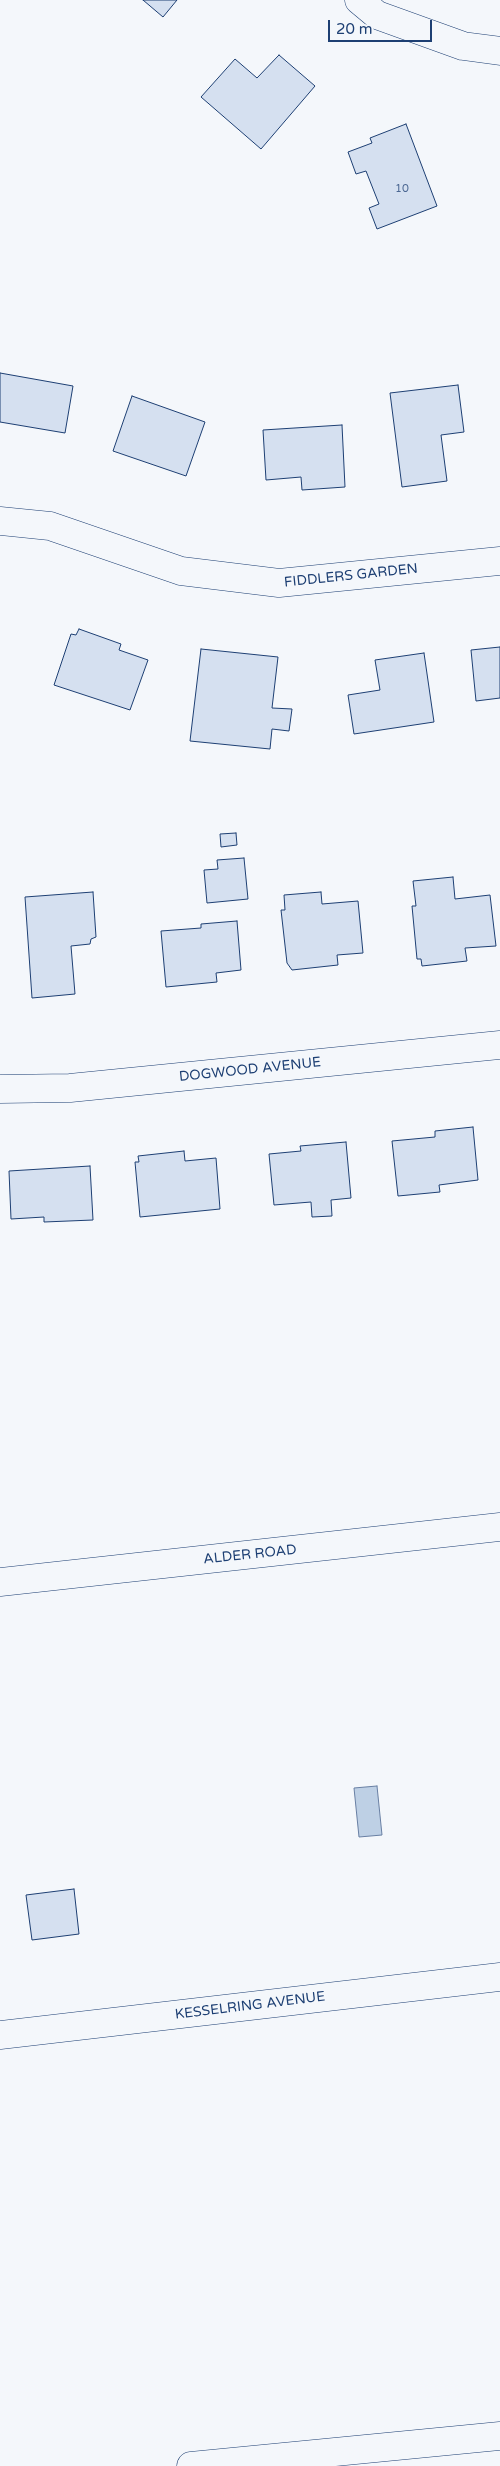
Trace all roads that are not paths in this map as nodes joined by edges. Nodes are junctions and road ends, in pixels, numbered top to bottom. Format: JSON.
{"nodes":[{"id":1,"x":359,"y":0,"type":"edge"},
{"id":2,"x":500,"y":51,"type":"edge"},
{"id":3,"x":0,"y":521,"type":"edge"},
{"id":4,"x":500,"y":561,"type":"edge"},
{"id":5,"x":500,"y":1045,"type":"edge"},
{"id":6,"x":0,"y":1089,"type":"edge"},
{"id":7,"x":500,"y":1527,"type":"edge"},
{"id":8,"x":0,"y":1582,"type":"edge"},
{"id":9,"x":500,"y":1977,"type":"edge"},
{"id":10,"x":0,"y":2035,"type":"edge"},
{"id":11,"x":500,"y":2436,"type":"edge"},
{"id":12,"x":191,"y":2466,"type":"edge"}],
"edges":[{"from":1,"to":2,"type":"street"},
{"from":3,"to":4,"type":"street","name":"FIDDLERS GARDEN"},
{"from":5,"to":6,"type":"street","name":"DOGWOOD AVENUE"},
{"from":7,"to":8,"type":"street","name":"ALDER ROAD"},
{"from":9,"to":10,"type":"street","name":"KESSELRING AVENUE"},
{"from":11,"to":12,"type":"street"}]}
